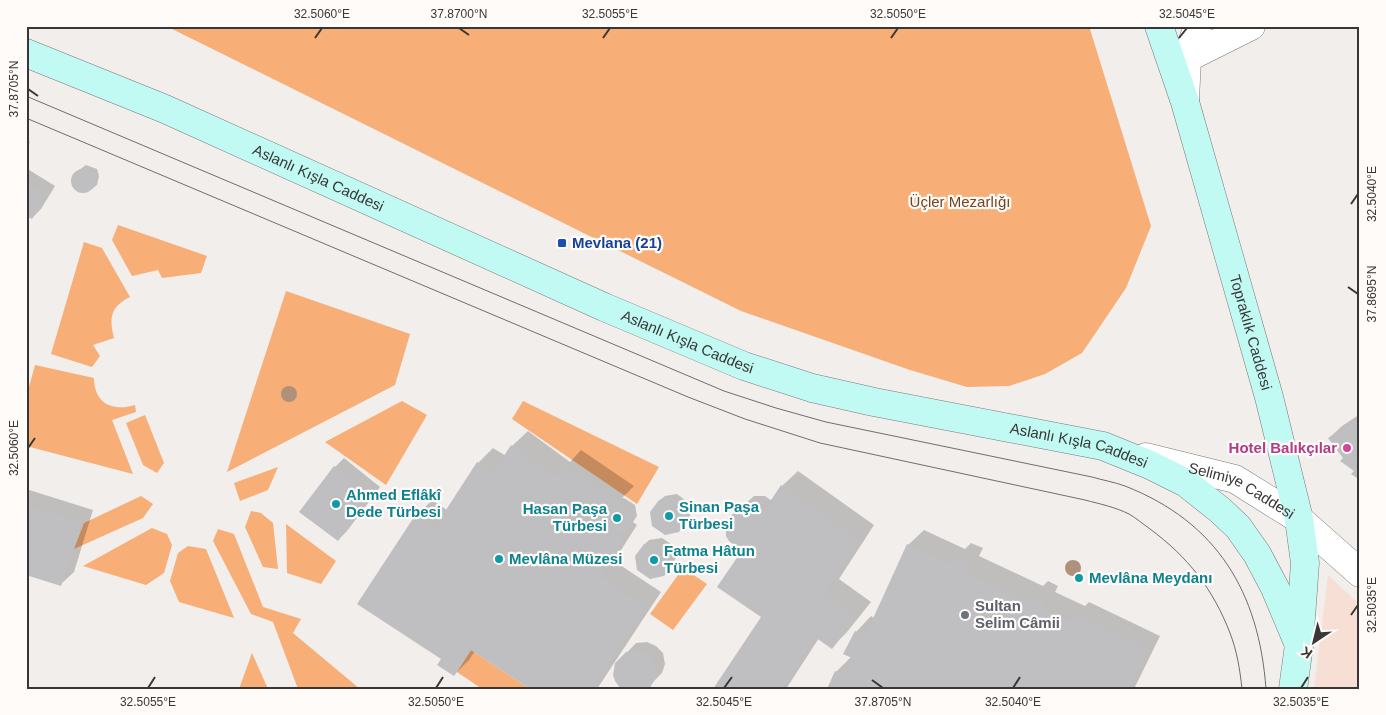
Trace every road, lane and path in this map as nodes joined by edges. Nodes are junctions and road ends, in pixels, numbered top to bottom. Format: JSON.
{"nodes":[{"id":1,"x":1159,"y":26,"type":"edge"},
{"id":2,"x":1198,"y":26,"type":"edge"},
{"id":3,"x":1251,"y":26,"type":"edge"},
{"id":4,"x":26,"y":53,"type":"edge"},
{"id":5,"x":1187,"y":58,"type":"junction"},
{"id":6,"x":1185,"y":102,"type":"junction"},
{"id":7,"x":1103,"y":446,"type":"junction"},
{"id":8,"x":1299,"y":519,"type":"junction"},
{"id":9,"x":1360,"y":573,"type":"edge"},
{"id":10,"x":1299,"y":645,"type":"junction"},
{"id":11,"x":1293,"y":689,"type":"edge"}],
"edges":[{"from":1,"to":6,"type":"main road","name":"Topraklık Caddesi"},
{"from":2,"to":5,"type":"street"},
{"from":3,"to":5,"type":"street"},
{"from":4,"to":7,"type":"main road","name":"Aslanlı Kışla Caddesi"},
{"from":5,"to":6,"type":"street"},
{"from":6,"to":8,"type":"main road","name":"Topraklık Caddesi"},
{"from":7,"to":8,"type":"street","name":"Selimiye Caddesi"},
{"from":7,"to":10,"type":"main road","name":"Aslanlı Kışla Caddesi"},
{"from":8,"to":9,"type":"street","name":"Selimiye Caddesi"},
{"from":8,"to":10,"type":"main road","name":"Topraklık Caddesi"},
{"from":10,"to":11,"type":"main road","name":"Topraklık Caddesi"}]}
